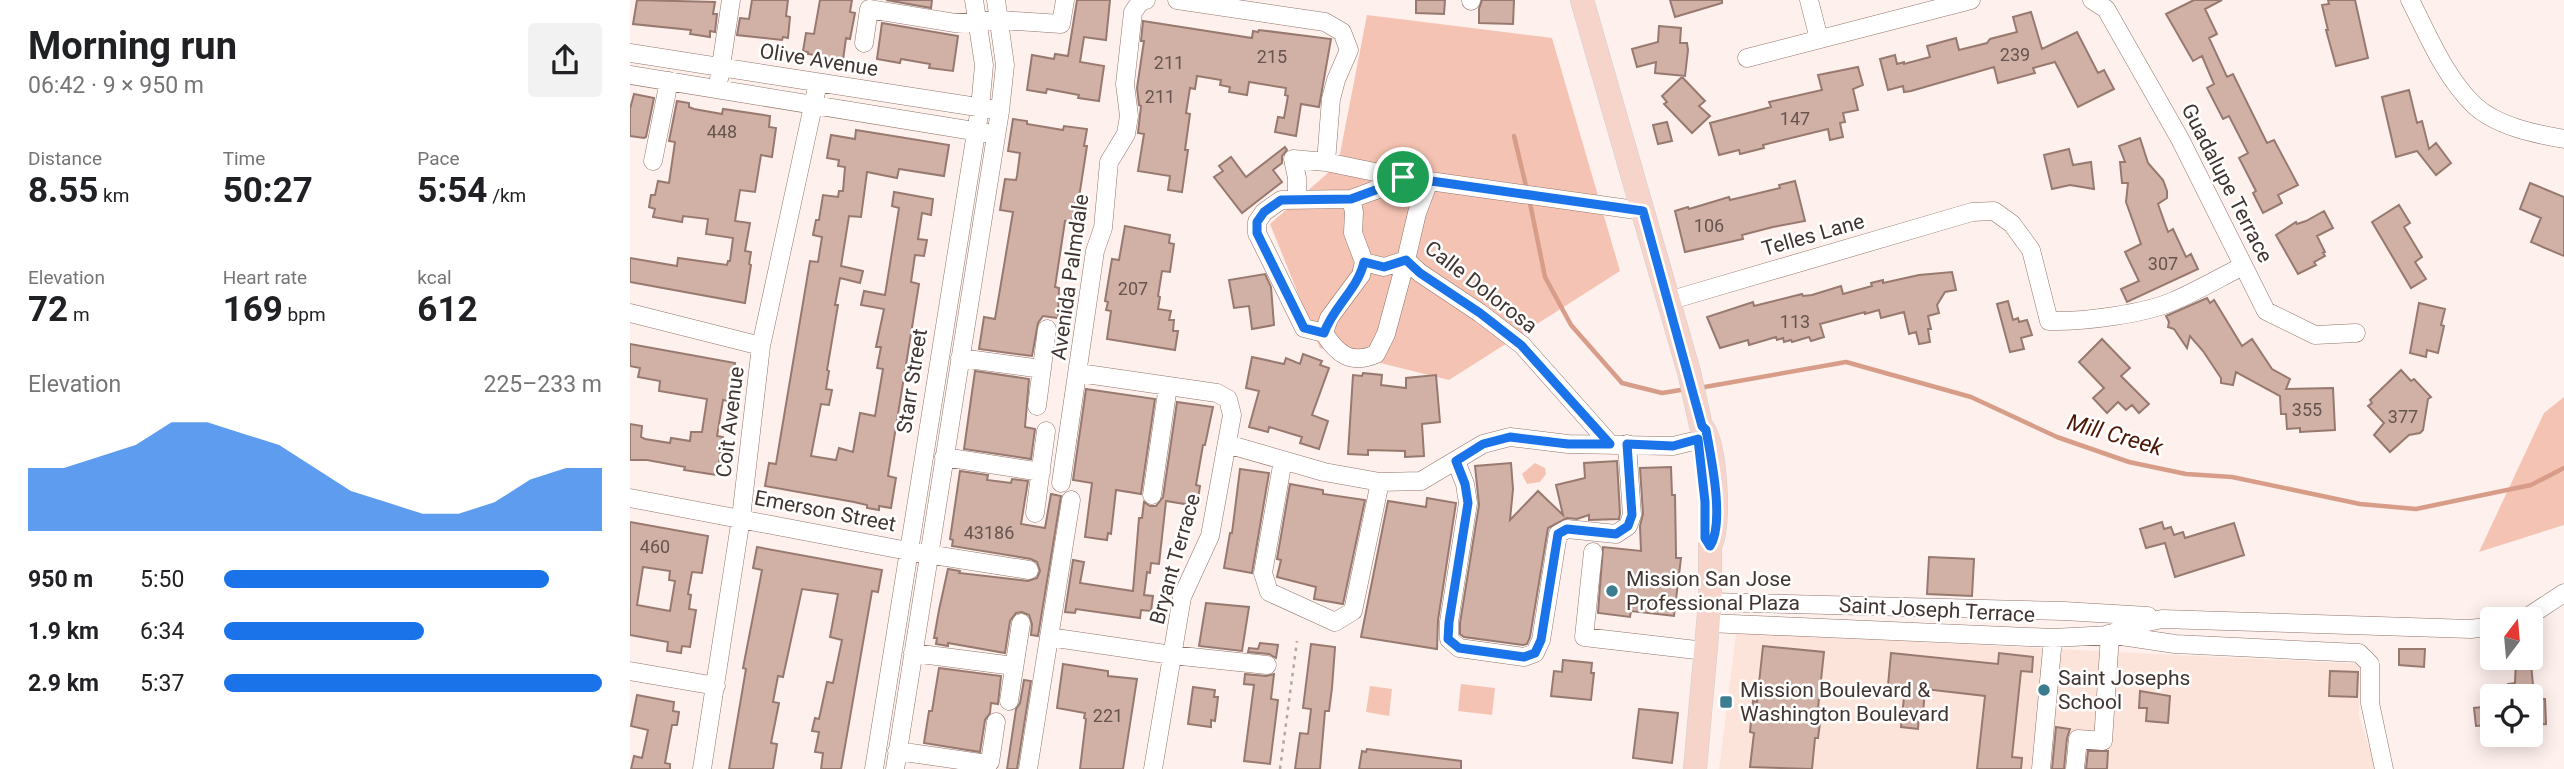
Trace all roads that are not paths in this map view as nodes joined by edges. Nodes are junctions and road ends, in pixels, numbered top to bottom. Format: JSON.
{"nodes":[{"id":1,"x":731,"y":0,"type":"edge"},
{"id":2,"x":974,"y":0,"type":"edge"},
{"id":3,"x":996,"y":0,"type":"edge"},
{"id":4,"x":1065,"y":0,"type":"edge"},
{"id":5,"x":1177,"y":0,"type":"edge"},
{"id":6,"x":1582,"y":0,"type":"edge"},
{"id":7,"x":1809,"y":0,"type":"edge"},
{"id":8,"x":1971,"y":0,"type":"edge"},
{"id":9,"x":2092,"y":0,"type":"edge"},
{"id":10,"x":2410,"y":0,"type":"edge"},
{"id":11,"x":1140,"y":6,"type":"edge"},
{"id":12,"x":999,"y":20,"type":"junction"},
{"id":13,"x":978,"y":23,"type":"junction"},
{"id":14,"x":1819,"y":39,"type":"junction"},
{"id":15,"x":864,"y":43,"type":"dead end"},
{"id":16,"x":630,"y":53,"type":"edge"},
{"id":17,"x":1747,"y":58,"type":"dead end"},
{"id":18,"x":722,"y":68,"type":"junction"},
{"id":19,"x":630,"y":75,"type":"edge"},
{"id":20,"x":669,"y":81,"type":"junction"},
{"id":21,"x":818,"y":83,"type":"junction"},
{"id":22,"x":718,"y":90,"type":"junction"},
{"id":23,"x":812,"y":105,"type":"junction"},
{"id":24,"x":980,"y":108,"type":"junction"},
{"id":25,"x":1000,"y":111,"type":"junction"},
{"id":26,"x":976,"y":131,"type":"junction"},
{"id":27,"x":996,"y":135,"type":"junction"},
{"id":28,"x":2564,"y":139,"type":"edge"},
{"id":29,"x":653,"y":161,"type":"dead end"},
{"id":30,"x":1326,"y":162,"type":"junction"},
{"id":31,"x":1403,"y":177,"type":"junction"},
{"id":32,"x":1429,"y":181,"type":"junction"},
{"id":33,"x":1297,"y":199,"type":"junction"},
{"id":34,"x":1351,"y":199,"type":"junction"},
{"id":35,"x":1643,"y":211,"type":"junction"},
{"id":36,"x":1406,"y":260,"type":"junction"},
{"id":37,"x":1364,"y":262,"type":"junction"},
{"id":38,"x":2243,"y":266,"type":"junction"},
{"id":39,"x":1668,"y":301,"type":"junction"},
{"id":40,"x":630,"y":313,"type":"edge"},
{"id":41,"x":1047,"y":329,"type":"dead end"},
{"id":42,"x":1324,"y":333,"type":"junction"},
{"id":43,"x":2356,"y":333,"type":"dead end"},
{"id":44,"x":761,"y":346,"type":"junction"},
{"id":45,"x":960,"y":358,"type":"junction"},
{"id":46,"x":1042,"y":369,"type":"junction"},
{"id":47,"x":1079,"y":373,"type":"junction"},
{"id":48,"x":1168,"y":386,"type":"junction"},
{"id":49,"x":1037,"y":406,"type":"dead end"},
{"id":50,"x":1699,"y":424,"type":"junction"},
{"id":51,"x":1046,"y":431,"type":"dead end"},
{"id":52,"x":1227,"y":444,"type":"junction"},
{"id":53,"x":1618,"y":444,"type":"junction"},
{"id":54,"x":944,"y":457,"type":"junction"},
{"id":55,"x":1283,"y":460,"type":"junction"},
{"id":56,"x":1456,"y":461,"type":"junction"},
{"id":57,"x":1041,"y":472,"type":"junction"},
{"id":58,"x":1380,"y":482,"type":"junction"},
{"id":59,"x":1062,"y":483,"type":"dead end"},
{"id":60,"x":1152,"y":495,"type":"dead end"},
{"id":61,"x":630,"y":498,"type":"edge"},
{"id":62,"x":1071,"y":500,"type":"dead end"},
{"id":63,"x":1035,"y":513,"type":"dead end"},
{"id":64,"x":741,"y":518,"type":"junction"},
{"id":65,"x":908,"y":551,"type":"junction"},
{"id":66,"x":1593,"y":552,"type":"dead end"},
{"id":67,"x":928,"y":554,"type":"junction"},
{"id":68,"x":1029,"y":570,"type":"dead end"},
{"id":69,"x":2564,"y":593,"type":"edge"},
{"id":70,"x":1858,"y":605,"type":"junction"},
{"id":71,"x":2543,"y":607,"type":"edge"},
{"id":72,"x":2064,"y":611,"type":"junction"},
{"id":73,"x":1709,"y":613,"type":"junction"},
{"id":74,"x":2162,"y":619,"type":"junction"},
{"id":75,"x":1021,"y":623,"type":"dead end"},
{"id":76,"x":2480,"y":628,"type":"edge"},
{"id":77,"x":1856,"y":629,"type":"junction"},
{"id":78,"x":2110,"y":635,"type":"junction"},
{"id":79,"x":1049,"y":637,"type":"junction"},
{"id":80,"x":2053,"y":638,"type":"junction"},
{"id":81,"x":1705,"y":650,"type":"junction"},
{"id":82,"x":913,"y":653,"type":"junction"},
{"id":83,"x":1172,"y":655,"type":"junction"},
{"id":84,"x":1267,"y":665,"type":"dead end"},
{"id":85,"x":1014,"y":666,"type":"junction"},
{"id":86,"x":630,"y":671,"type":"edge"},
{"id":87,"x":716,"y":686,"type":"junction"},
{"id":88,"x":1009,"y":701,"type":"dead end"},
{"id":89,"x":996,"y":722,"type":"dead end"},
{"id":90,"x":896,"y":760,"type":"edge"},
{"id":91,"x":702,"y":769,"type":"edge"},
{"id":92,"x":874,"y":769,"type":"edge"},
{"id":93,"x":1028,"y":769,"type":"edge"},
{"id":94,"x":1153,"y":769,"type":"edge"},
{"id":95,"x":1695,"y":769,"type":"edge"},
{"id":96,"x":2041,"y":769,"type":"edge"},
{"id":97,"x":2075,"y":769,"type":"edge"},
{"id":98,"x":2384,"y":769,"type":"edge"}],
"edges":[{"from":1,"to":18,"type":"street"},
{"from":2,"to":13,"type":"street","name":"Starr Street"},
{"from":3,"to":12,"type":"street","name":"Starr Street"},
{"from":4,"to":12,"type":"street"},
{"from":5,"to":30,"type":"street"},
{"from":6,"to":35,"type":"main road"},
{"from":7,"to":14,"type":"street"},
{"from":8,"to":14,"type":"street"},
{"from":9,"to":38,"type":"street","name":"Guadalupe Terrace"},
{"from":10,"to":28,"type":"street"},
{"from":11,"to":47,"type":"street","name":"Avenida Palmdale"},
{"from":12,"to":13,"type":"street"},
{"from":12,"to":25,"type":"street","name":"Starr Street"},
{"from":13,"to":15,"type":"street"},
{"from":13,"to":24,"type":"street","name":"Starr Street"},
{"from":14,"to":17,"type":"street"},
{"from":16,"to":18,"type":"street","name":"Olive Avenue"},
{"from":18,"to":21,"type":"street","name":"Olive Avenue"},
{"from":18,"to":22,"type":"street"},
{"from":19,"to":20,"type":"street"},
{"from":20,"to":22,"type":"street"},
{"from":20,"to":29,"type":"street"},
{"from":21,"to":23,"type":"street","name":"Coit Avenue"},
{"from":21,"to":24,"type":"street","name":"Olive Avenue"},
{"from":22,"to":23,"type":"street"},
{"from":23,"to":26,"type":"street"},
{"from":23,"to":44,"type":"street","name":"Coit Avenue"},
{"from":24,"to":25,"type":"street","name":"Olive Avenue"},
{"from":24,"to":26,"type":"street","name":"Starr Street"},
{"from":25,"to":27,"type":"street","name":"Starr Street"},
{"from":26,"to":27,"type":"street"},
{"from":26,"to":65,"type":"street","name":"Starr Street"},
{"from":27,"to":45,"type":"street","name":"Starr Street"},
{"from":30,"to":31,"type":"street"},
{"from":30,"to":33,"type":"street"},
{"from":31,"to":32,"type":"street"},
{"from":31,"to":34,"type":"street"},
{"from":32,"to":35,"type":"street"},
{"from":32,"to":36,"type":"street","name":"Calle Dolorosa"},
{"from":33,"to":34,"type":"street"},
{"from":33,"to":42,"type":"street"},
{"from":34,"to":37,"type":"street"},
{"from":35,"to":39,"type":"main road"},
{"from":36,"to":37,"type":"street"},
{"from":36,"to":42,"type":"street"},
{"from":36,"to":53,"type":"street","name":"Calle Dolorosa"},
{"from":37,"to":42,"type":"street"},
{"from":38,"to":39,"type":"street","name":"Telles Lane"},
{"from":38,"to":43,"type":"street","name":"Guadalupe Terrace"},
{"from":39,"to":50,"type":"main road"},
{"from":40,"to":44,"type":"street"},
{"from":41,"to":46,"type":"street"},
{"from":44,"to":64,"type":"street","name":"Coit Avenue"},
{"from":45,"to":46,"type":"street"},
{"from":45,"to":54,"type":"street","name":"Starr Street"},
{"from":46,"to":49,"type":"street"},
{"from":47,"to":48,"type":"street","name":"Avenida Palmdale"},
{"from":47,"to":59,"type":"street"},
{"from":48,"to":52,"type":"street","name":"Avenida Palmdale"},
{"from":48,"to":60,"type":"street"},
{"from":50,"to":53,"type":"street"},
{"from":50,"to":73,"type":"main road"},
{"from":51,"to":57,"type":"street"},
{"from":52,"to":55,"type":"street"},
{"from":52,"to":83,"type":"street","name":"Bryant Terrace"},
{"from":53,"to":56,"type":"street"},
{"from":53,"to":56,"type":"street"},
{"from":54,"to":57,"type":"street"},
{"from":54,"to":67,"type":"street","name":"Starr Street"},
{"from":55,"to":58,"type":"street"},
{"from":55,"to":58,"type":"street"},
{"from":56,"to":58,"type":"street"},
{"from":57,"to":63,"type":"street"},
{"from":61,"to":64,"type":"street","name":"Emerson Street"},
{"from":62,"to":79,"type":"street"},
{"from":64,"to":65,"type":"street","name":"Emerson Street"},
{"from":64,"to":87,"type":"street","name":"Coit Avenue"},
{"from":65,"to":67,"type":"street","name":"Emerson Street"},
{"from":65,"to":92,"type":"street","name":"Starr Street"},
{"from":66,"to":81,"type":"street"},
{"from":67,"to":68,"type":"street","name":"Emerson Street"},
{"from":67,"to":82,"type":"street","name":"Starr Street"},
{"from":69,"to":71,"type":"street"},
{"from":70,"to":72,"type":"street","name":"Saint Joseph Terrace"},
{"from":70,"to":73,"type":"street","name":"Saint Joseph Terrace"},
{"from":70,"to":77,"type":"street"},
{"from":72,"to":74,"type":"street","name":"Saint Joseph Terrace"},
{"from":72,"to":78,"type":"street"},
{"from":73,"to":77,"type":"street","name":"Saint Joseph Terrace"},
{"from":73,"to":81,"type":"main road"},
{"from":74,"to":76,"type":"street","name":"Saint Joseph Terrace"},
{"from":74,"to":78,"type":"street","name":"Saint Joseph Terrace"},
{"from":75,"to":85,"type":"street"},
{"from":77,"to":80,"type":"street","name":"Saint Joseph Terrace"},
{"from":78,"to":80,"type":"street","name":"Saint Joseph Terrace"},
{"from":78,"to":97,"type":"street"},
{"from":78,"to":98,"type":"street"},
{"from":79,"to":83,"type":"street"},
{"from":79,"to":93,"type":"street"},
{"from":80,"to":96,"type":"street"},
{"from":81,"to":95,"type":"main road"},
{"from":82,"to":85,"type":"street"},
{"from":82,"to":90,"type":"street","name":"Starr Street"},
{"from":83,"to":84,"type":"street"},
{"from":83,"to":94,"type":"street","name":"Bryant Terrace"},
{"from":85,"to":88,"type":"street"},
{"from":86,"to":87,"type":"street"},
{"from":87,"to":91,"type":"street","name":"Coit Avenue"},
{"from":89,"to":90,"type":"street"}]}
